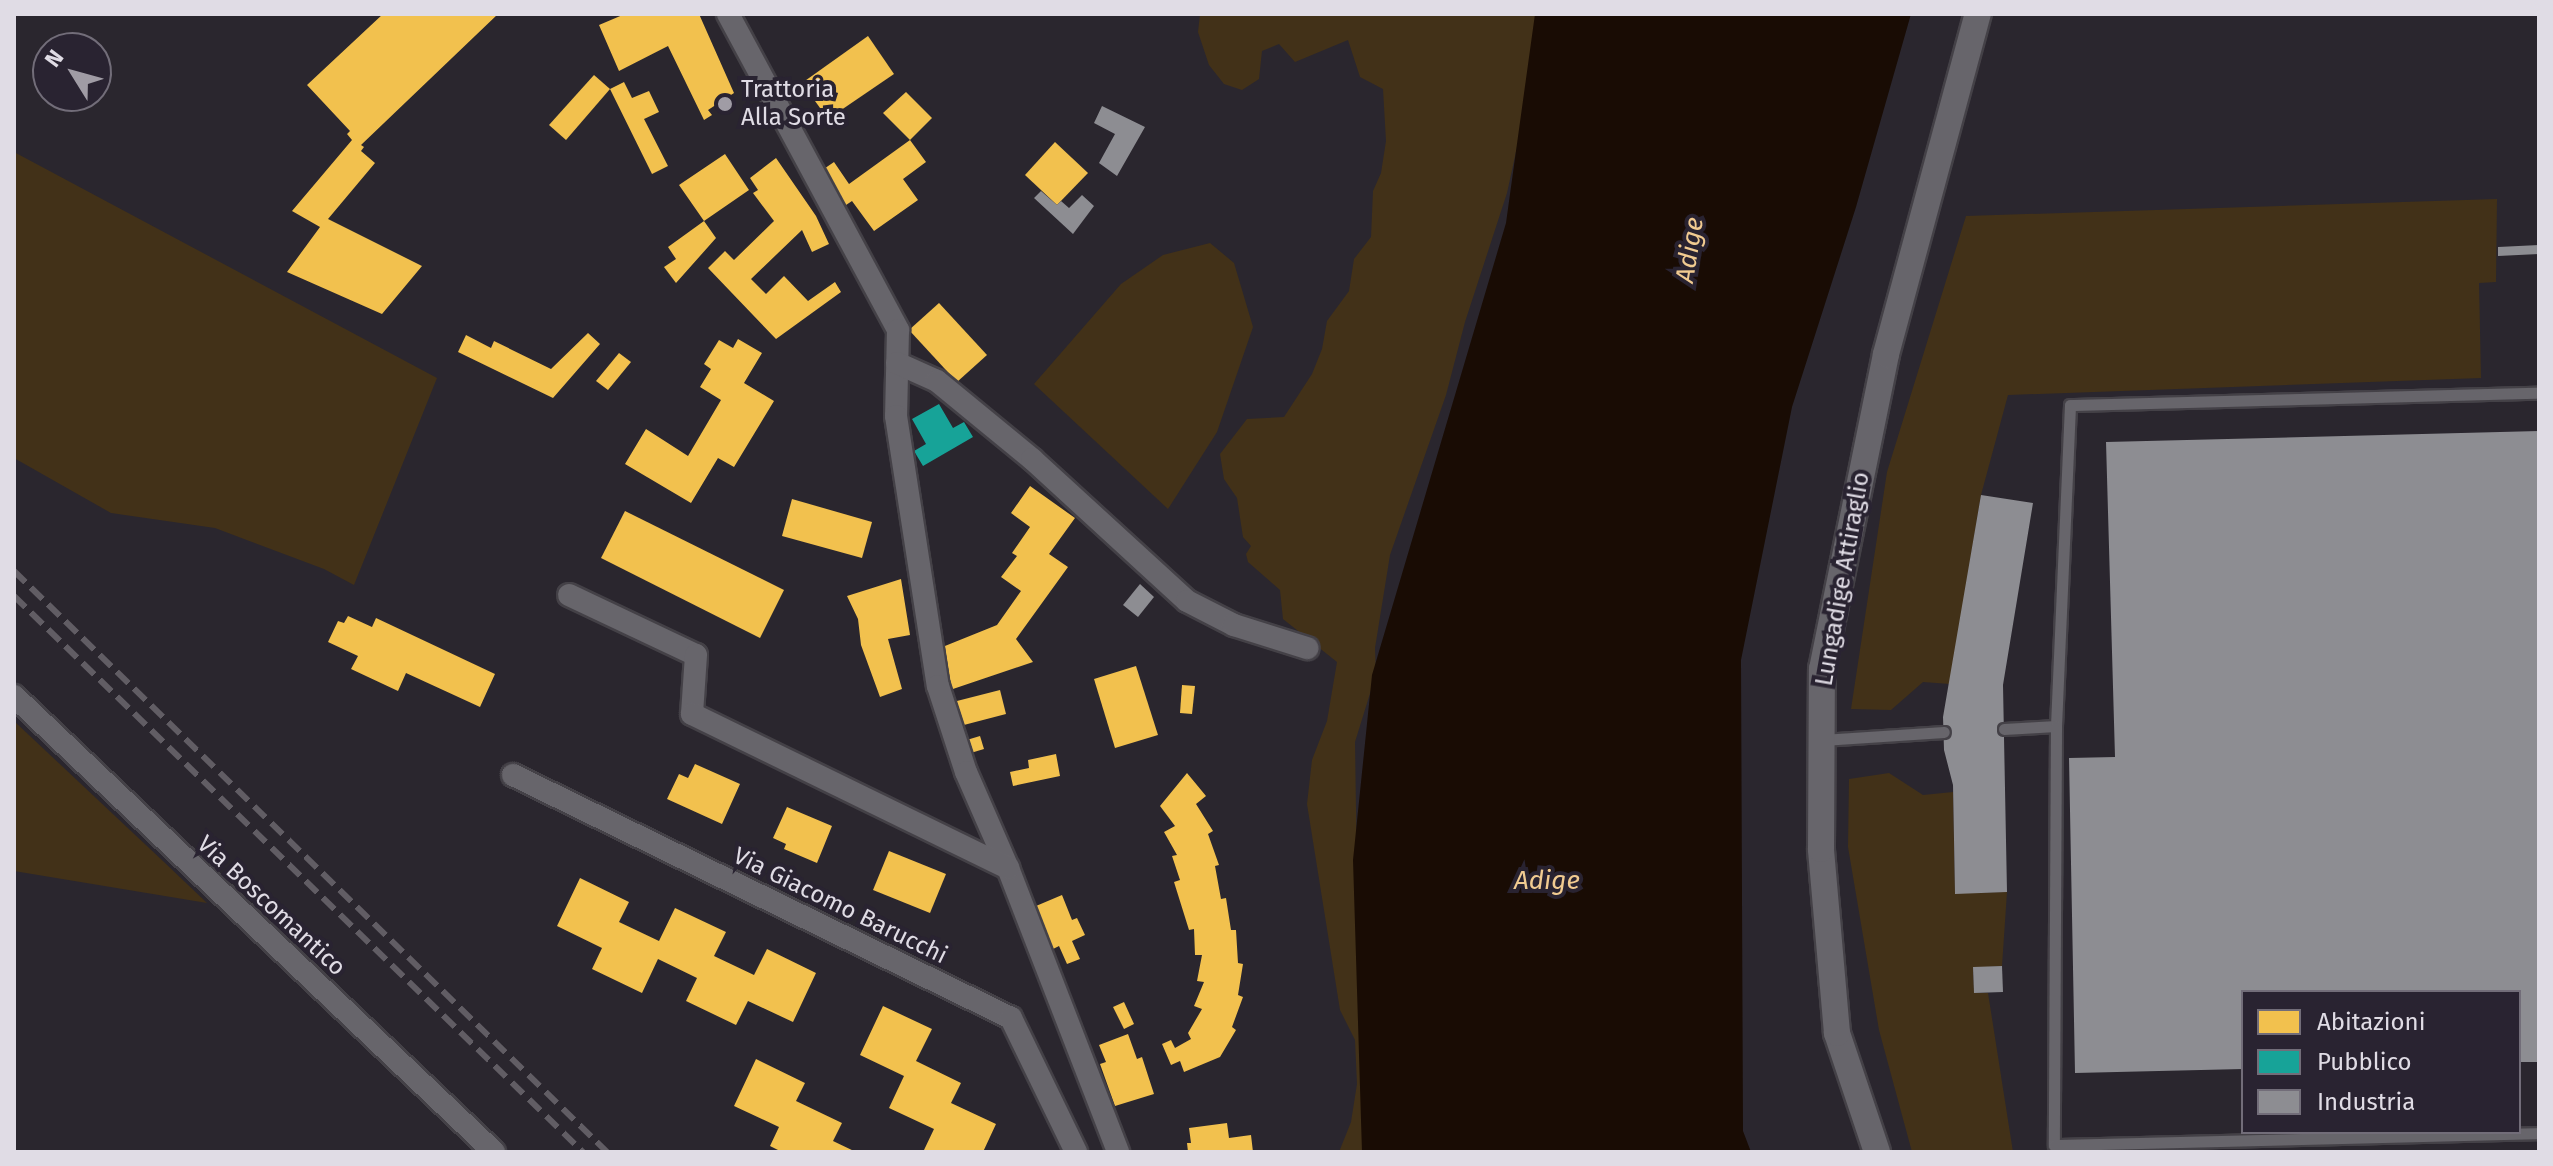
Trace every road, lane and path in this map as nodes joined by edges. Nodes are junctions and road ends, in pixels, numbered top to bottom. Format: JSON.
{"nodes":[{"id":1,"x":728,"y":14,"type":"edge"},
{"id":2,"x":1978,"y":14,"type":"edge"},
{"id":3,"x":897,"y":363,"type":"junction"},
{"id":4,"x":2539,"y":393,"type":"edge"},
{"id":5,"x":569,"y":595,"type":"dead end"},
{"id":6,"x":1307,"y":648,"type":"dead end"},
{"id":7,"x":14,"y":696,"type":"edge"},
{"id":8,"x":2056,"y":726,"type":"junction"},
{"id":9,"x":2004,"y":729,"type":"dead end"},
{"id":10,"x":1944,"y":732,"type":"dead end"},
{"id":11,"x":1822,"y":740,"type":"junction"},
{"id":12,"x":513,"y":775,"type":"dead end"},
{"id":13,"x":1008,"y":868,"type":"junction"},
{"id":14,"x":2509,"y":1134,"type":"edge"},
{"id":15,"x":2054,"y":1149,"type":"edge"},
{"id":16,"x":494,"y":1152,"type":"edge"},
{"id":17,"x":1076,"y":1152,"type":"edge"},
{"id":18,"x":1118,"y":1152,"type":"edge"},
{"id":19,"x":1877,"y":1152,"type":"edge"}],
"edges":[{"from":1,"to":3,"type":"street"},
{"from":2,"to":11,"type":"street","name":"Lungadige Attiraglio"},
{"from":3,"to":6,"type":"street"},
{"from":3,"to":13,"type":"street"},
{"from":4,"to":8,"type":"lane"},
{"from":5,"to":13,"type":"street"},
{"from":7,"to":16,"type":"street","name":"Via Boscomantico"},
{"from":8,"to":9,"type":"lane"},
{"from":8,"to":15,"type":"lane"},
{"from":10,"to":11,"type":"lane"},
{"from":11,"to":19,"type":"street","name":"Lungadige Attiraglio"},
{"from":12,"to":17,"type":"street","name":"Via Giacomo Barucchi"},
{"from":13,"to":18,"type":"street"},
{"from":14,"to":15,"type":"lane"}]}
